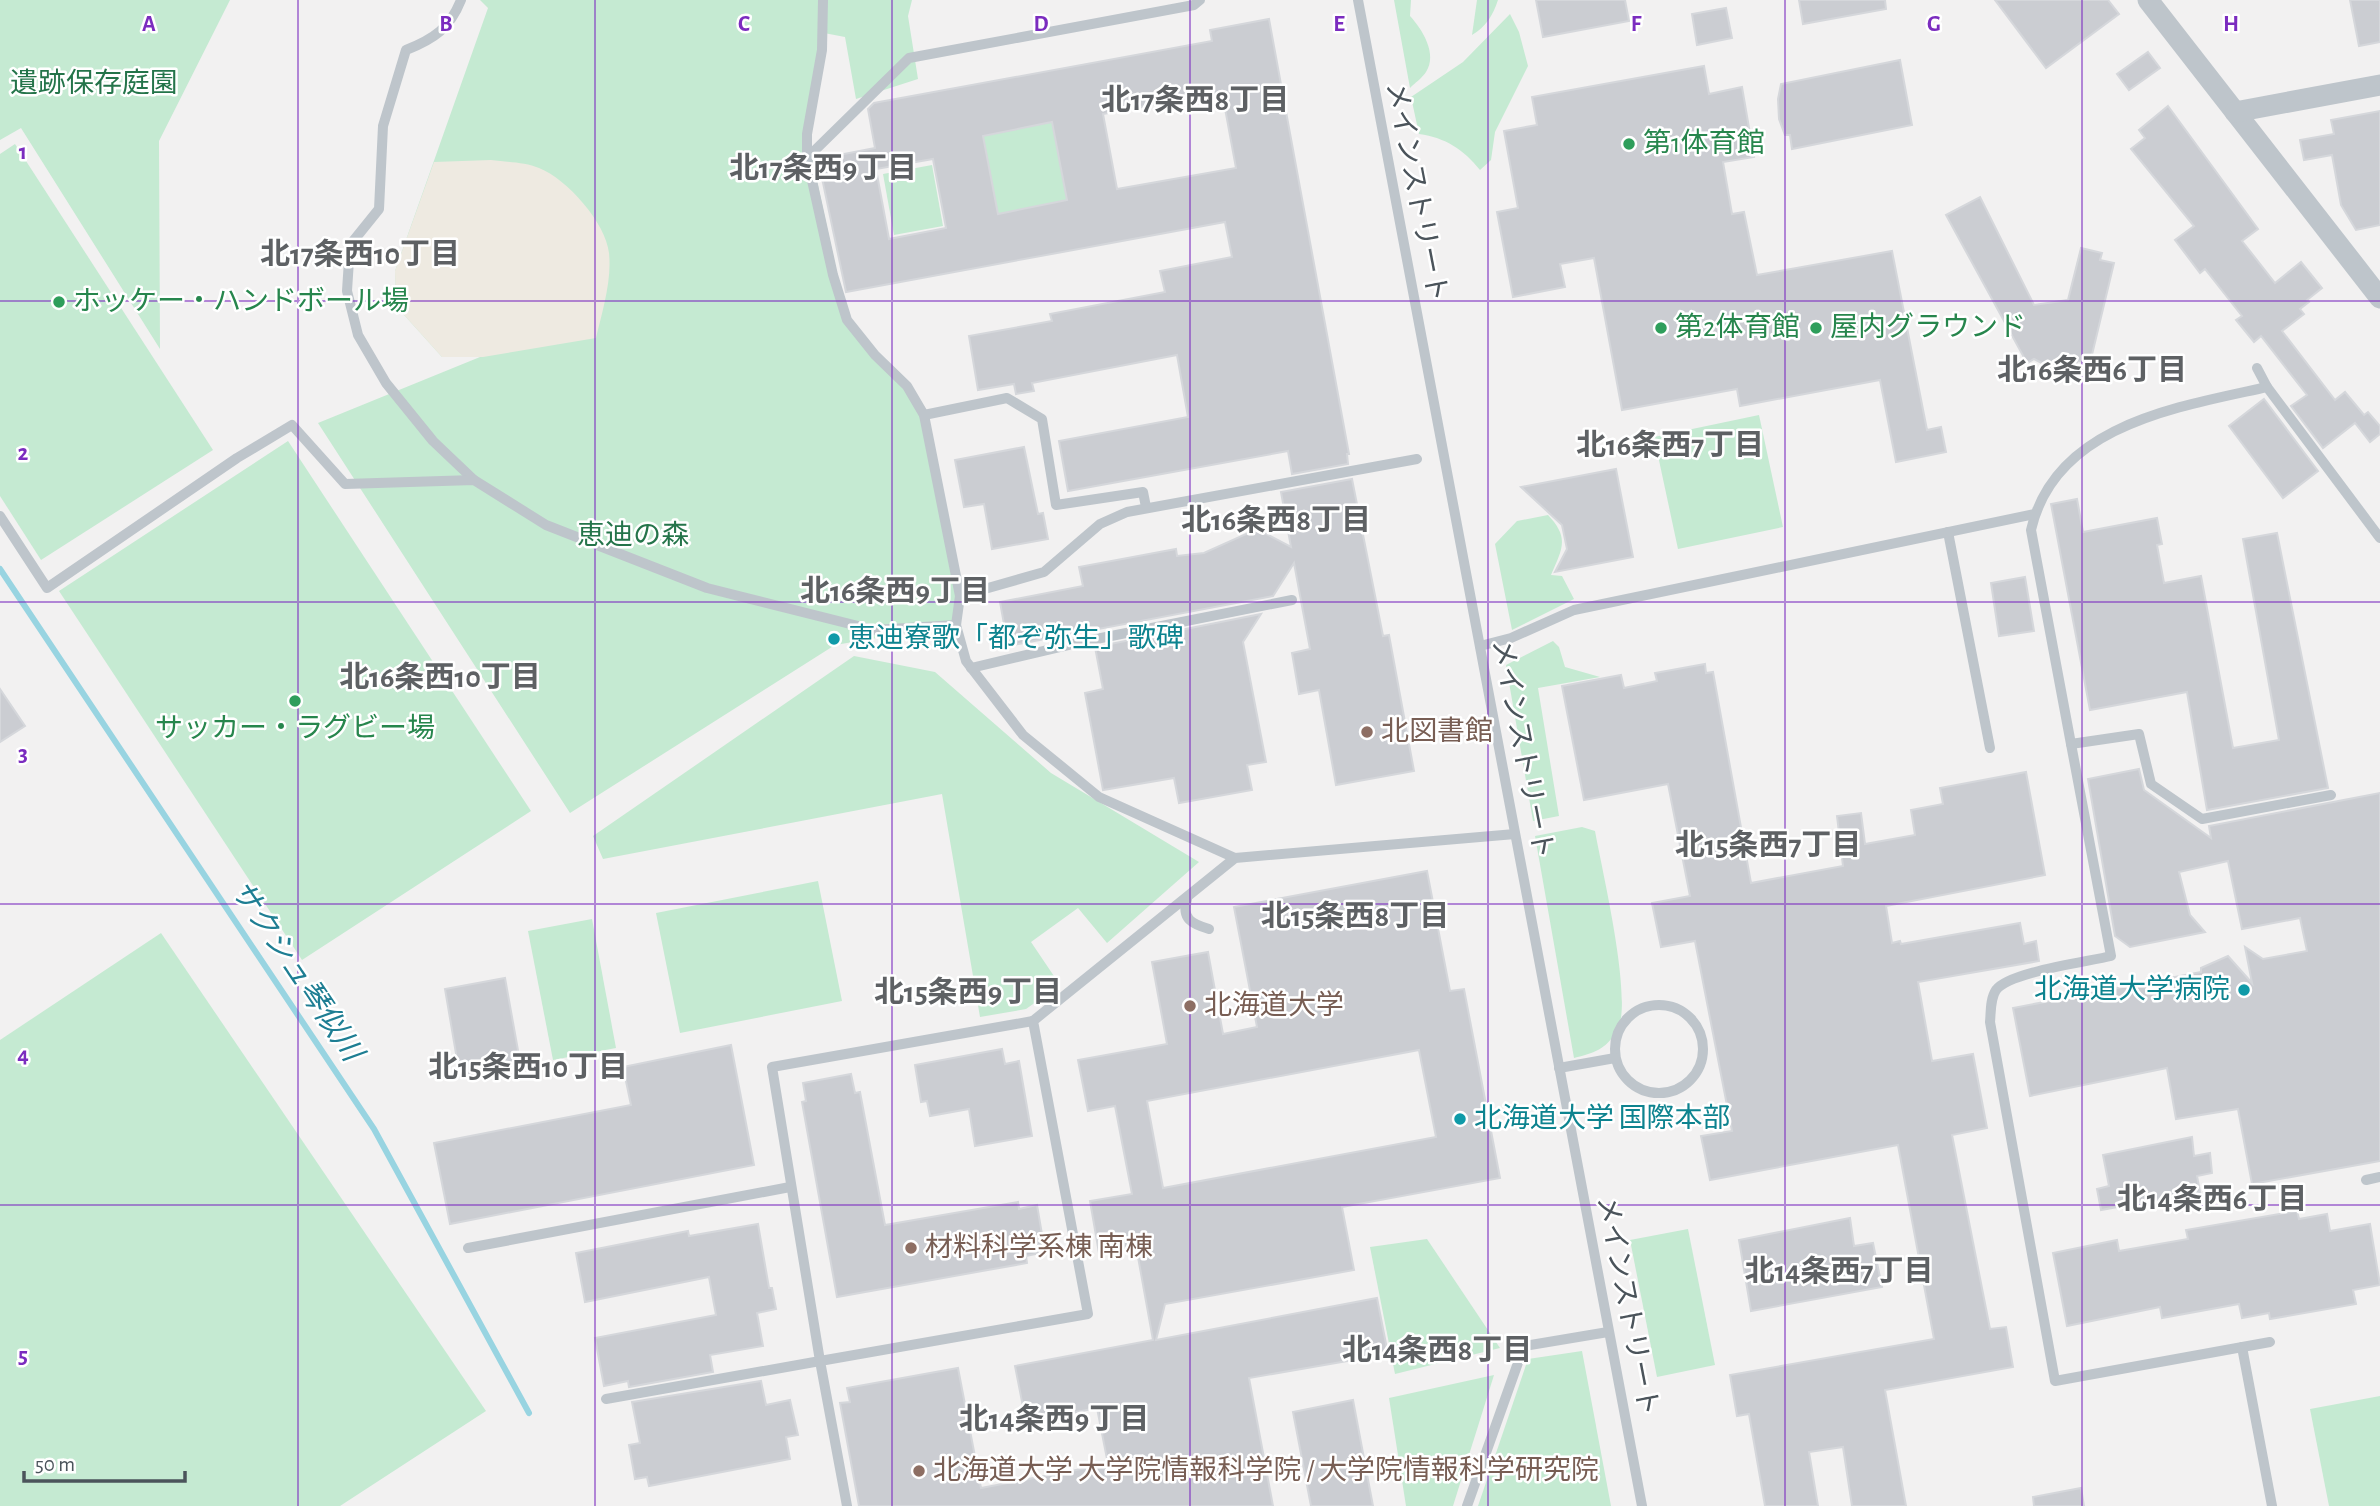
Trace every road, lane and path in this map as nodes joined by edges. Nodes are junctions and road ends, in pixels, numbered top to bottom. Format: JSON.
{"nodes":[{"id":1,"x":461,"y":0,"type":"edge"},
{"id":2,"x":823,"y":0,"type":"edge"},
{"id":3,"x":1200,"y":0,"type":"edge"},
{"id":4,"x":1358,"y":0,"type":"edge"},
{"id":5,"x":2148,"y":0,"type":"edge"},
{"id":6,"x":2380,"y":85,"type":"edge"},
{"id":7,"x":2235,"y":112,"type":"junction"},
{"id":8,"x":807,"y":158,"type":"junction"},
{"id":9,"x":2380,"y":297,"type":"edge"},
{"id":10,"x":2257,"y":368,"type":"dead end"},
{"id":11,"x":2267,"y":387,"type":"junction"},
{"id":12,"x":924,"y":415,"type":"junction"},
{"id":13,"x":1417,"y":459,"type":"dead end"},
{"id":14,"x":474,"y":480,"type":"junction"},
{"id":15,"x":1146,"y":507,"type":"junction"},
{"id":16,"x":2035,"y":514,"type":"junction"},
{"id":17,"x":0,"y":516,"type":"edge"},
{"id":18,"x":1948,"y":532,"type":"junction"},
{"id":19,"x":2380,"y":538,"type":"edge"},
{"id":20,"x":960,"y":596,"type":"junction"},
{"id":21,"x":1292,"y":600,"type":"dead end"},
{"id":22,"x":956,"y":625,"type":"junction"},
{"id":23,"x":1480,"y":646,"type":"junction"},
{"id":24,"x":971,"y":667,"type":"junction"},
{"id":25,"x":2071,"y":744,"type":"junction"},
{"id":26,"x":1990,"y":748,"type":"dead end"},
{"id":27,"x":2331,"y":795,"type":"dead end"},
{"id":28,"x":1515,"y":834,"type":"junction"},
{"id":29,"x":1235,"y":858,"type":"junction"},
{"id":30,"x":1187,"y":899,"type":"junction"},
{"id":31,"x":1209,"y":929,"type":"dead end"},
{"id":32,"x":1033,"y":1021,"type":"junction"},
{"id":33,"x":1615,"y":1058,"type":"junction"},
{"id":34,"x":1559,"y":1068,"type":"junction"},
{"id":35,"x":2380,"y":1177,"type":"edge"},
{"id":36,"x":2366,"y":1180,"type":"dead end"},
{"id":37,"x":790,"y":1187,"type":"junction"},
{"id":38,"x":468,"y":1248,"type":"dead end"},
{"id":39,"x":1608,"y":1332,"type":"junction"},
{"id":40,"x":2270,"y":1342,"type":"dead end"},
{"id":41,"x":2242,"y":1347,"type":"junction"},
{"id":42,"x":820,"y":1361,"type":"junction"},
{"id":43,"x":606,"y":1399,"type":"dead end"},
{"id":44,"x":847,"y":1506,"type":"edge"},
{"id":45,"x":1467,"y":1506,"type":"edge"},
{"id":46,"x":1642,"y":1506,"type":"edge"},
{"id":47,"x":2272,"y":1506,"type":"edge"}],
"edges":[{"from":1,"to":14,"type":"lane"},
{"from":2,"to":8,"type":"lane"},
{"from":3,"to":8,"type":"lane"},
{"from":4,"to":23,"type":"lane","name":"メインストリート"},
{"from":5,"to":7,"type":"street"},
{"from":6,"to":7,"type":"street"},
{"from":7,"to":9,"type":"street"},
{"from":8,"to":12,"type":"lane"},
{"from":10,"to":11,"type":"lane"},
{"from":11,"to":16,"type":"lane"},
{"from":11,"to":19,"type":"lane"},
{"from":12,"to":15,"type":"lane"},
{"from":12,"to":20,"type":"lane"},
{"from":13,"to":15,"type":"lane"},
{"from":14,"to":17,"type":"lane"},
{"from":14,"to":22,"type":"lane"},
{"from":15,"to":20,"type":"lane"},
{"from":16,"to":18,"type":"lane"},
{"from":16,"to":25,"type":"lane"},
{"from":18,"to":23,"type":"lane"},
{"from":18,"to":26,"type":"lane"},
{"from":20,"to":22,"type":"lane"},
{"from":21,"to":24,"type":"lane"},
{"from":22,"to":24,"type":"lane"},
{"from":23,"to":28,"type":"lane","name":"メインストリート"},
{"from":24,"to":29,"type":"lane"},
{"from":25,"to":27,"type":"lane"},
{"from":25,"to":41,"type":"lane"},
{"from":28,"to":29,"type":"lane"},
{"from":28,"to":34,"type":"lane","name":"メインストリート"},
{"from":29,"to":30,"type":"lane"},
{"from":30,"to":31,"type":"lane"},
{"from":30,"to":32,"type":"lane"},
{"from":32,"to":37,"type":"lane"},
{"from":32,"to":42,"type":"lane"},
{"from":33,"to":33,"type":"lane"},
{"from":33,"to":34,"type":"lane"},
{"from":34,"to":39,"type":"lane","name":"メインストリート"},
{"from":35,"to":36,"type":"lane"},
{"from":37,"to":38,"type":"lane"},
{"from":37,"to":42,"type":"lane"},
{"from":39,"to":45,"type":"lane"},
{"from":39,"to":46,"type":"lane","name":"メインストリート"},
{"from":40,"to":41,"type":"lane"},
{"from":41,"to":47,"type":"lane"},
{"from":42,"to":43,"type":"lane"},
{"from":42,"to":44,"type":"lane"}]}
